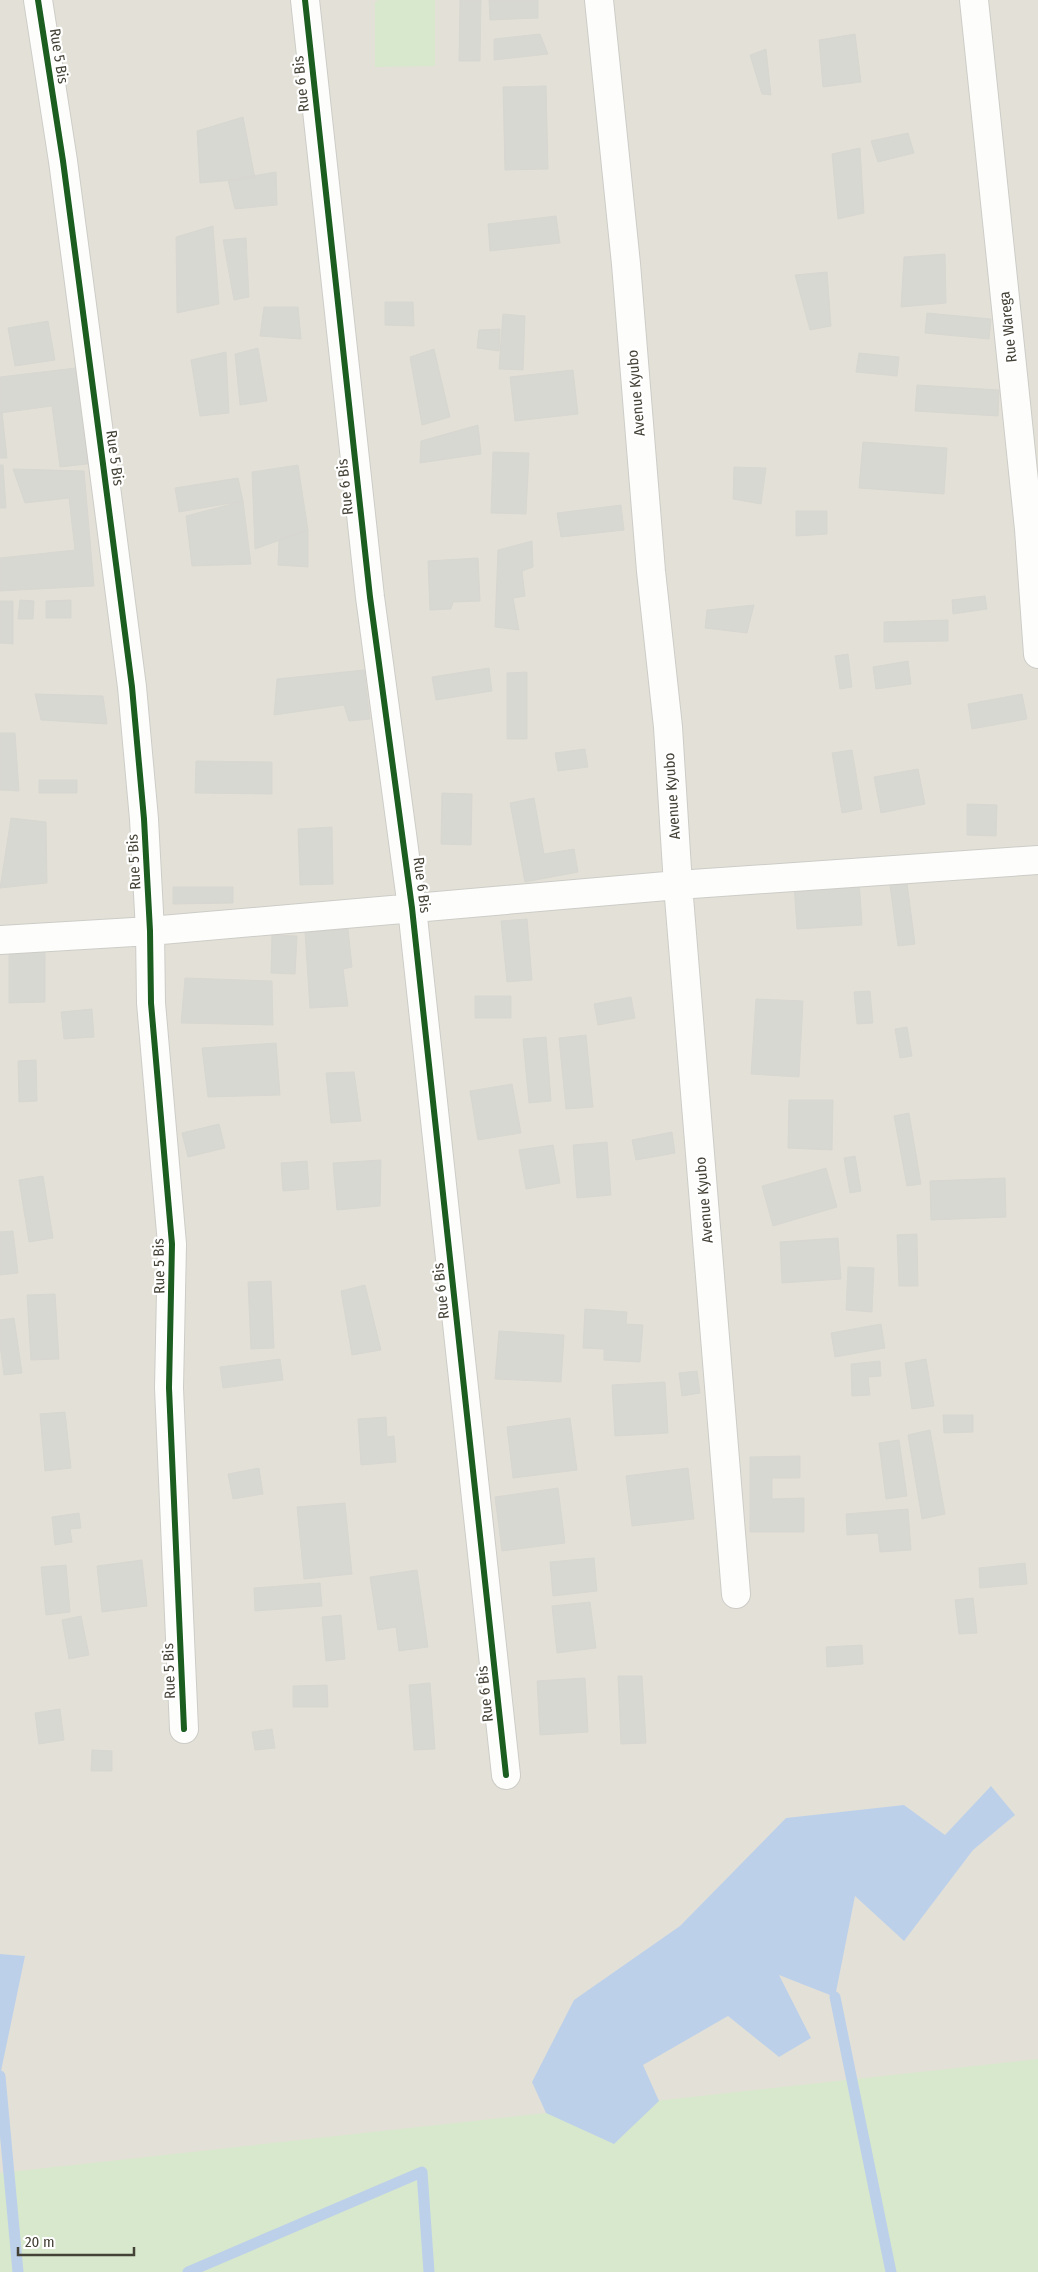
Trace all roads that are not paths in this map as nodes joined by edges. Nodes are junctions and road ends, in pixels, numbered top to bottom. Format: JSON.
{"nodes":[{"id":1,"x":38,"y":0,"type":"edge"},
{"id":2,"x":305,"y":0,"type":"edge"},
{"id":3,"x":599,"y":0,"type":"edge"},
{"id":4,"x":974,"y":0,"type":"edge"},
{"id":5,"x":1038,"y":654,"type":"edge"},
{"id":6,"x":1038,"y":860,"type":"edge"},
{"id":7,"x":678,"y":885,"type":"junction"},
{"id":8,"x":412,"y":908,"type":"junction"},
{"id":9,"x":150,"y":931,"type":"junction"},
{"id":10,"x":0,"y":940,"type":"edge"},
{"id":11,"x":736,"y":1594,"type":"dead end"},
{"id":12,"x":184,"y":1729,"type":"dead end"},
{"id":13,"x":506,"y":1775,"type":"dead end"}],
"edges":[{"from":1,"to":9,"type":"street","name":"Rue 5 Bis"},
{"from":2,"to":8,"type":"street","name":"Rue 6 Bis"},
{"from":3,"to":7,"type":"street","name":"Avenue Kyubo"},
{"from":4,"to":5,"type":"street","name":"Rue Warega"},
{"from":6,"to":7,"type":"street"},
{"from":7,"to":8,"type":"street"},
{"from":7,"to":11,"type":"street","name":"Avenue Kyubo"},
{"from":8,"to":9,"type":"street"},
{"from":8,"to":13,"type":"street","name":"Rue 6 Bis"},
{"from":9,"to":10,"type":"street"},
{"from":9,"to":12,"type":"street","name":"Rue 5 Bis"}]}
